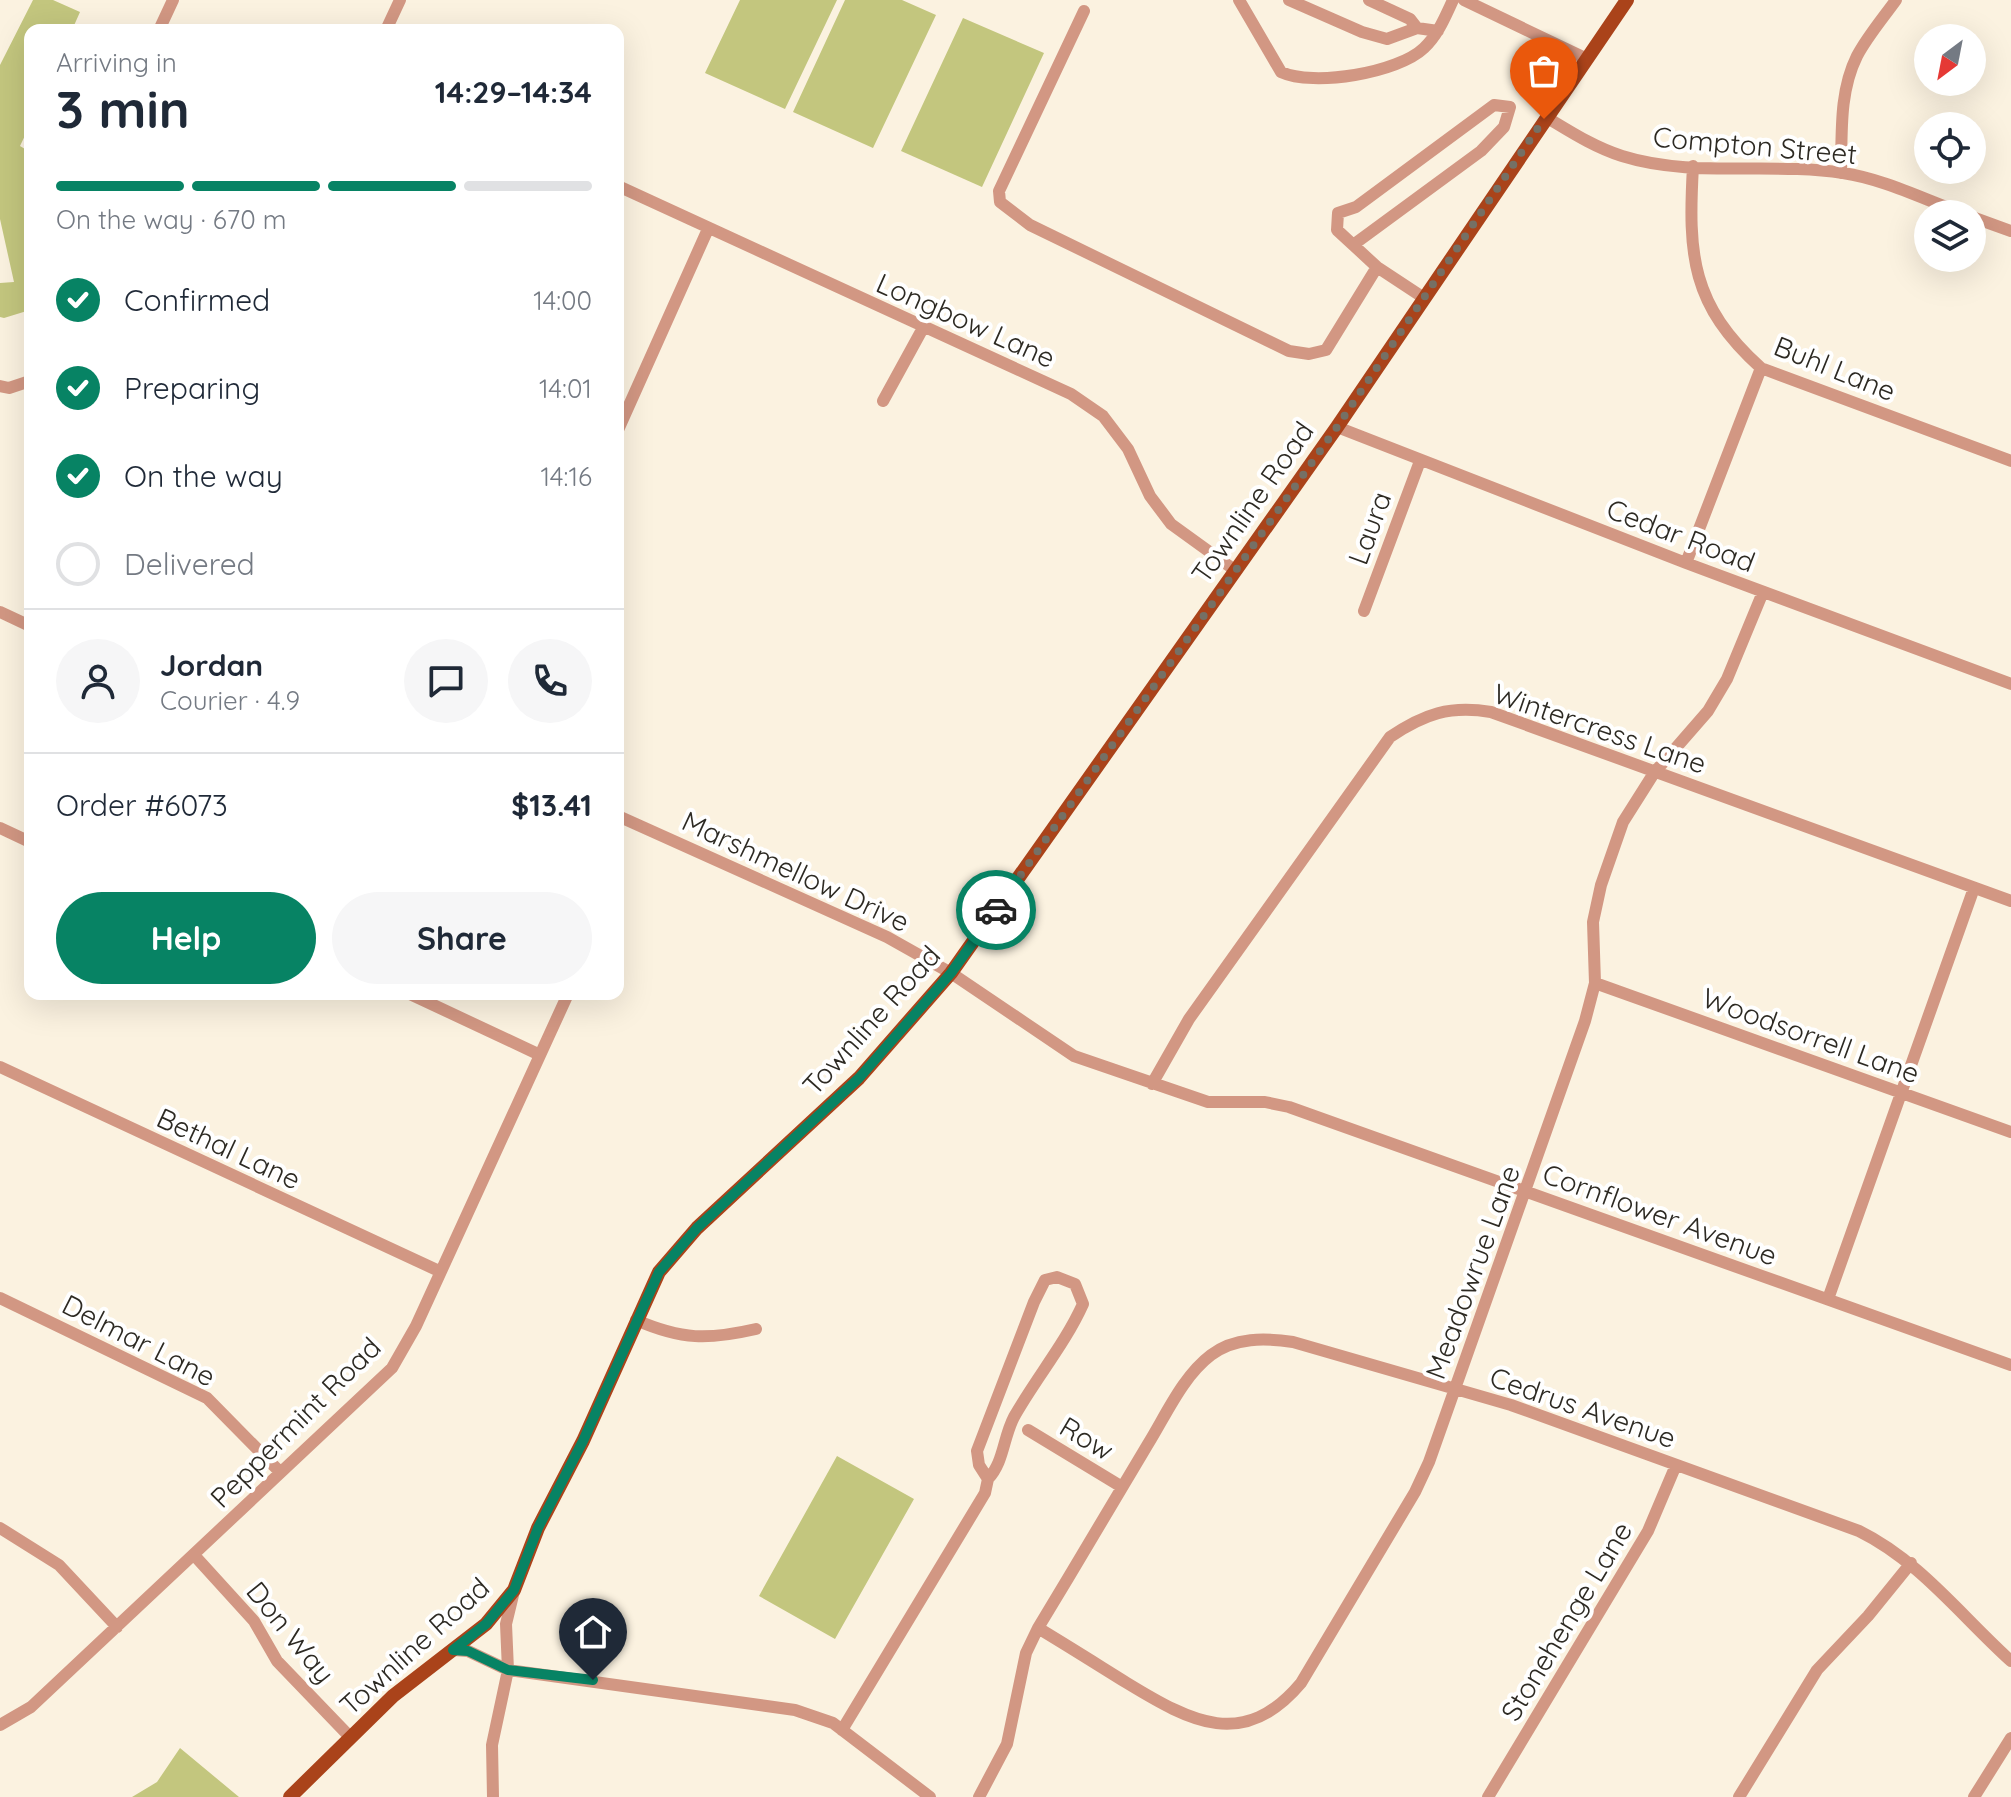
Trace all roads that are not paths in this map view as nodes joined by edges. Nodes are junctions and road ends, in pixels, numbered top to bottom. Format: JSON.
{"nodes":[{"id":1,"x":173,"y":0,"type":"edge"},
{"id":2,"x":400,"y":0,"type":"edge"},
{"id":3,"x":1239,"y":0,"type":"edge"},
{"id":4,"x":1289,"y":0,"type":"edge"},
{"id":5,"x":1369,"y":0,"type":"edge"},
{"id":6,"x":1453,"y":0,"type":"edge"},
{"id":7,"x":1464,"y":0,"type":"edge"},
{"id":8,"x":1627,"y":0,"type":"edge"},
{"id":9,"x":1896,"y":0,"type":"edge"},
{"id":10,"x":1084,"y":11,"type":"dead end"},
{"id":11,"x":162,"y":24,"type":"edge"},
{"id":12,"x":389,"y":24,"type":"edge"},
{"id":13,"x":1417,"y":28,"type":"junction"},
{"id":14,"x":1438,"y":31,"type":"junction"},
{"id":15,"x":1587,"y":59,"type":"junction"},
{"id":16,"x":1546,"y":117,"type":"junction"},
{"id":17,"x":1693,"y":166,"type":"junction"},
{"id":18,"x":1841,"y":173,"type":"junction"},
{"id":19,"x":624,"y":189,"type":"edge"},
{"id":20,"x":1926,"y":200,"type":"edge"},
{"id":21,"x":1986,"y":222,"type":"edge"},
{"id":22,"x":708,"y":229,"type":"junction"},
{"id":23,"x":2011,"y":231,"type":"edge"},
{"id":24,"x":1353,"y":245,"type":"junction"},
{"id":25,"x":1377,"y":267,"type":"junction"},
{"id":26,"x":1424,"y":298,"type":"junction"},
{"id":27,"x":923,"y":328,"type":"junction"},
{"id":28,"x":1761,"y":368,"type":"junction"},
{"id":29,"x":24,"y":383,"type":"edge"},
{"id":30,"x":0,"y":386,"type":"edge"},
{"id":31,"x":883,"y":401,"type":"dead end"},
{"id":32,"x":624,"y":417,"type":"edge"},
{"id":33,"x":1337,"y":427,"type":"junction"},
{"id":34,"x":1420,"y":461,"type":"junction"},
{"id":35,"x":2011,"y":461,"type":"edge"},
{"id":36,"x":1686,"y":563,"type":"junction"},
{"id":37,"x":1236,"y":571,"type":"junction"},
{"id":38,"x":1763,"y":592,"type":"junction"},
{"id":39,"x":1364,"y":611,"type":"dead end"},
{"id":40,"x":0,"y":612,"type":"edge"},
{"id":41,"x":24,"y":623,"type":"edge"},
{"id":42,"x":2011,"y":684,"type":"edge"},
{"id":43,"x":1654,"y":773,"type":"junction"},
{"id":44,"x":624,"y":823,"type":"edge"},
{"id":45,"x":0,"y":828,"type":"edge"},
{"id":46,"x":24,"y":839,"type":"edge"},
{"id":47,"x":1974,"y":888,"type":"junction"},
{"id":48,"x":2011,"y":901,"type":"edge"},
{"id":49,"x":951,"y":973,"type":"junction"},
{"id":50,"x":1595,"y":983,"type":"junction"},
{"id":51,"x":423,"y":1000,"type":"edge"},
{"id":52,"x":565,"y":1000,"type":"edge"},
{"id":53,"x":540,"y":1055,"type":"junction"},
{"id":54,"x":0,"y":1067,"type":"edge"},
{"id":55,"x":1152,"y":1084,"type":"junction"},
{"id":56,"x":1901,"y":1093,"type":"junction"},
{"id":57,"x":2011,"y":1132,"type":"edge"},
{"id":58,"x":1526,"y":1191,"type":"junction"},
{"id":59,"x":439,"y":1271,"type":"junction"},
{"id":60,"x":0,"y":1298,"type":"edge"},
{"id":61,"x":1828,"y":1299,"type":"junction"},
{"id":62,"x":636,"y":1320,"type":"junction"},
{"id":63,"x":756,"y":1329,"type":"dead end"},
{"id":64,"x":2011,"y":1365,"type":"edge"},
{"id":65,"x":1455,"y":1389,"type":"junction"},
{"id":66,"x":1028,"y":1430,"type":"dead end"},
{"id":67,"x":1676,"y":1465,"type":"junction"},
{"id":68,"x":280,"y":1472,"type":"junction"},
{"id":69,"x":988,"y":1479,"type":"junction"},
{"id":70,"x":1122,"y":1487,"type":"junction"},
{"id":71,"x":0,"y":1528,"type":"edge"},
{"id":72,"x":194,"y":1555,"type":"junction"},
{"id":73,"x":1911,"y":1563,"type":"junction"},
{"id":74,"x":514,"y":1590,"type":"junction"},
{"id":75,"x":117,"y":1627,"type":"junction"},
{"id":76,"x":1038,"y":1628,"type":"junction"},
{"id":77,"x":453,"y":1650,"type":"junction"},
{"id":78,"x":2009,"y":1657,"type":"edge"},
{"id":79,"x":508,"y":1670,"type":"junction"},
{"id":80,"x":0,"y":1725,"type":"edge"},
{"id":81,"x":842,"y":1730,"type":"junction"},
{"id":82,"x":351,"y":1738,"type":"junction"},
{"id":83,"x":2011,"y":1738,"type":"edge"},
{"id":84,"x":290,"y":1797,"type":"edge"},
{"id":85,"x":493,"y":1797,"type":"edge"},
{"id":86,"x":930,"y":1797,"type":"edge"},
{"id":87,"x":979,"y":1797,"type":"edge"},
{"id":88,"x":1488,"y":1797,"type":"edge"},
{"id":89,"x":1739,"y":1797,"type":"edge"},
{"id":90,"x":1974,"y":1797,"type":"edge"}],
"edges":[{"from":1,"to":11,"type":"street"},
{"from":2,"to":12,"type":"street"},
{"from":3,"to":14,"type":"street"},
{"from":4,"to":13,"type":"street"},
{"from":5,"to":13,"type":"street"},
{"from":6,"to":14,"type":"street"},
{"from":7,"to":15,"type":"street"},
{"from":8,"to":15,"type":"main road","name":"Townline Road"},
{"from":9,"to":18,"type":"street"},
{"from":10,"to":25,"type":"street"},
{"from":13,"to":14,"type":"street"},
{"from":15,"to":16,"type":"main road","name":"Townline Road"},
{"from":16,"to":17,"type":"street","name":"Compton Street"},
{"from":16,"to":26,"type":"main road","name":"Townline Road"},
{"from":17,"to":18,"type":"street","name":"Compton Street"},
{"from":17,"to":28,"type":"street","name":"Buhl Lane"},
{"from":18,"to":20,"type":"street","name":"Compton Street"},
{"from":19,"to":22,"type":"street","name":"Longbow Lane"},
{"from":21,"to":23,"type":"street"},
{"from":22,"to":27,"type":"street","name":"Longbow Lane"},
{"from":22,"to":32,"type":"street"},
{"from":24,"to":24,"type":"street"},
{"from":24,"to":25,"type":"street"},
{"from":25,"to":26,"type":"street"},
{"from":26,"to":33,"type":"main road","name":"Townline Road"},
{"from":27,"to":31,"type":"street"},
{"from":27,"to":37,"type":"street","name":"Longbow Lane"},
{"from":28,"to":35,"type":"street","name":"Buhl Lane"},
{"from":28,"to":36,"type":"street"},
{"from":29,"to":30,"type":"street"},
{"from":33,"to":34,"type":"street","name":"Cedar Road"},
{"from":33,"to":37,"type":"main road","name":"Townline Road"},
{"from":34,"to":36,"type":"street","name":"Cedar Road"},
{"from":34,"to":39,"type":"street","name":"Laura"},
{"from":36,"to":38,"type":"street","name":"Cedar Road"},
{"from":37,"to":49,"type":"main road","name":"Townline Road"},
{"from":38,"to":42,"type":"street","name":"Cedar Road"},
{"from":38,"to":43,"type":"street","name":"Meadowrue Lane"},
{"from":40,"to":41,"type":"street"},
{"from":43,"to":47,"type":"street","name":"Wintercress Lane"},
{"from":43,"to":50,"type":"street","name":"Meadowrue Lane"},
{"from":43,"to":55,"type":"street","name":"Wintercress Lane"},
{"from":44,"to":49,"type":"street","name":"Marshmellow Drive"},
{"from":45,"to":46,"type":"street"},
{"from":47,"to":48,"type":"street","name":"Wintercress Lane"},
{"from":47,"to":56,"type":"street"},
{"from":49,"to":55,"type":"street","name":"Marshmellow Drive"},
{"from":49,"to":62,"type":"main road","name":"Townline Road"},
{"from":50,"to":56,"type":"street","name":"Woodsorrell Lane"},
{"from":50,"to":58,"type":"street","name":"Meadowrue Lane"},
{"from":51,"to":53,"type":"street"},
{"from":52,"to":53,"type":"street","name":"Peppermint Road"},
{"from":53,"to":59,"type":"street","name":"Peppermint Road"},
{"from":54,"to":59,"type":"street","name":"Bethal Lane"},
{"from":55,"to":58,"type":"street","name":"Cornflower Avenue"},
{"from":56,"to":57,"type":"street","name":"Woodsorrell Lane"},
{"from":56,"to":61,"type":"street"},
{"from":58,"to":61,"type":"street","name":"Cornflower Avenue"},
{"from":58,"to":65,"type":"street","name":"Meadowrue Lane"},
{"from":59,"to":68,"type":"street","name":"Peppermint Road"},
{"from":60,"to":68,"type":"street","name":"Delmar Lane"},
{"from":61,"to":64,"type":"street","name":"Cornflower Avenue"},
{"from":62,"to":63,"type":"street"},
{"from":62,"to":74,"type":"main road","name":"Townline Road"},
{"from":65,"to":67,"type":"street","name":"Cedrus Avenue"},
{"from":65,"to":70,"type":"street","name":"Cedrus Avenue"},
{"from":65,"to":76,"type":"street","name":"Meadowrue Lane"},
{"from":66,"to":70,"type":"street","name":"Row"},
{"from":67,"to":73,"type":"street","name":"Cedrus Avenue"},
{"from":67,"to":88,"type":"street","name":"Stonehenge Lane"},
{"from":68,"to":72,"type":"street","name":"Peppermint Road"},
{"from":69,"to":69,"type":"street"},
{"from":69,"to":81,"type":"street"},
{"from":70,"to":76,"type":"street","name":"Cedrus Avenue"},
{"from":71,"to":75,"type":"street"},
{"from":72,"to":75,"type":"street","name":"Peppermint Road"},
{"from":72,"to":82,"type":"street","name":"Don Way"},
{"from":73,"to":78,"type":"street","name":"Cedrus Avenue"},
{"from":73,"to":89,"type":"street"},
{"from":74,"to":77,"type":"main road","name":"Townline Road"},
{"from":74,"to":79,"type":"street"},
{"from":75,"to":80,"type":"street","name":"Peppermint Road"},
{"from":76,"to":87,"type":"street","name":"Cedrus Avenue"},
{"from":77,"to":79,"type":"street"},
{"from":77,"to":82,"type":"main road","name":"Townline Road"},
{"from":79,"to":81,"type":"street"},
{"from":79,"to":85,"type":"street"},
{"from":81,"to":86,"type":"street"},
{"from":82,"to":84,"type":"main road","name":"Townline Road"},
{"from":83,"to":90,"type":"street"}]}
